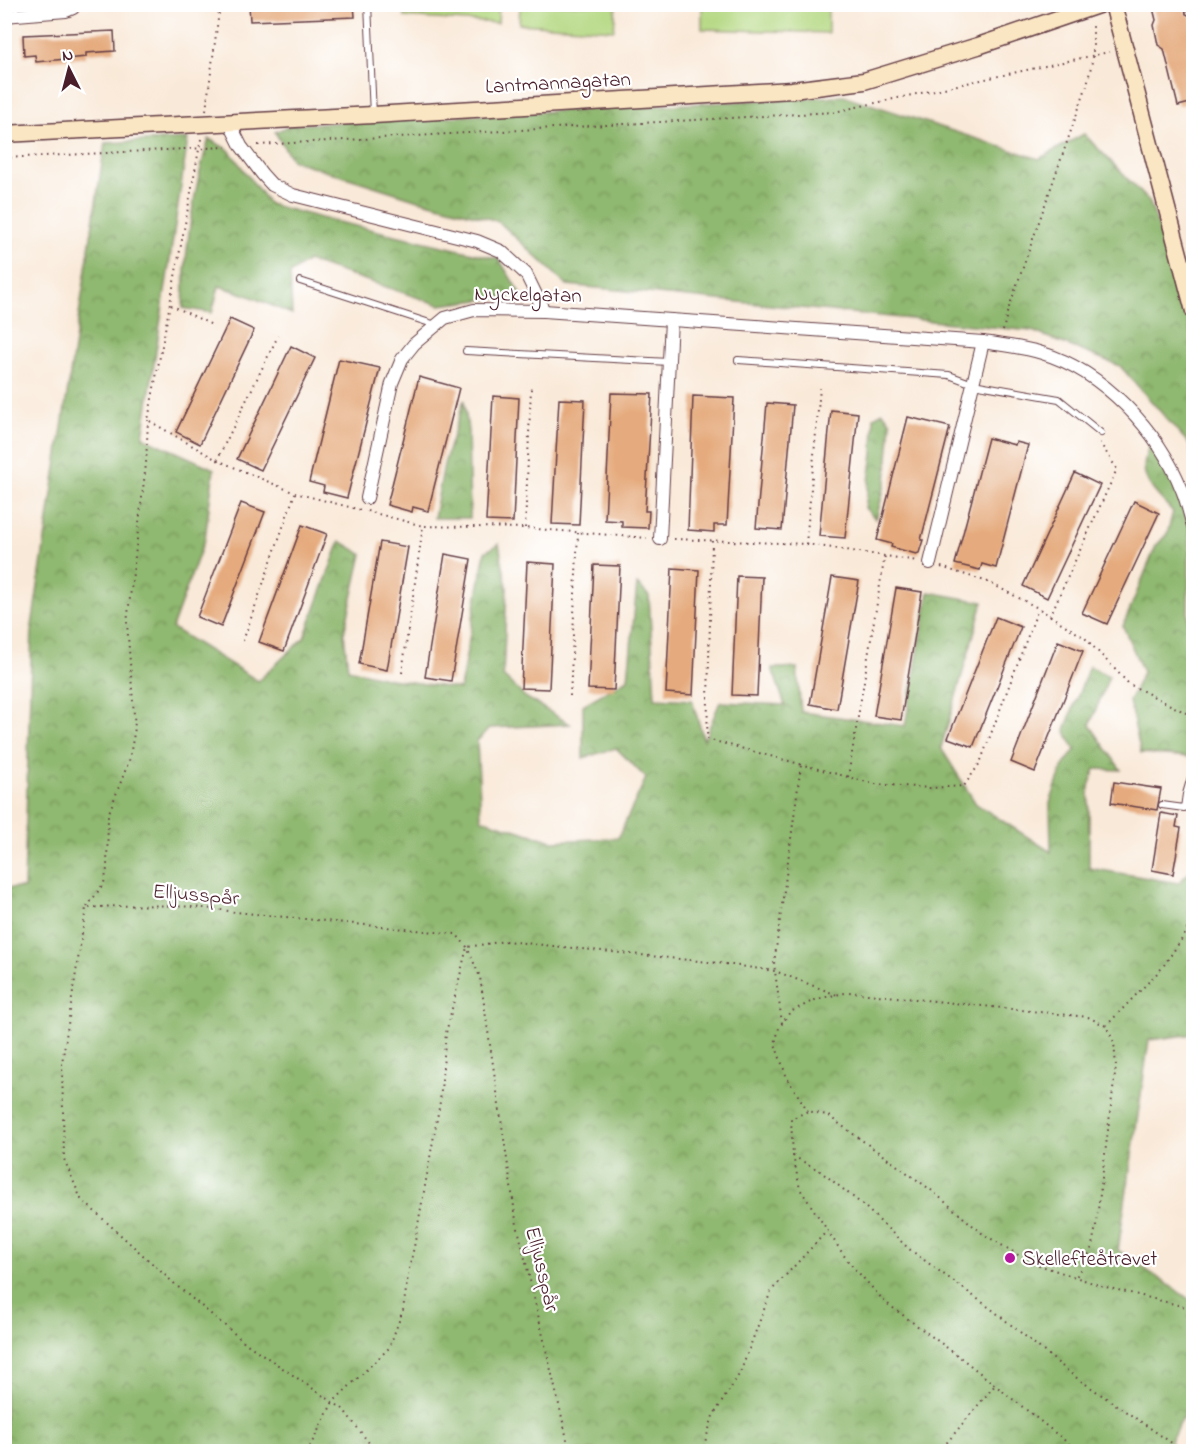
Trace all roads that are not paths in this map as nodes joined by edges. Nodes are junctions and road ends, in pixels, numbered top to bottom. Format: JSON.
{"nodes":[{"id":1,"x":74,"y":4,"type":"edge"},
{"id":2,"x":368,"y":4,"type":"edge"},
{"id":3,"x":1113,"y":4,"type":"edge"},
{"id":4,"x":1095,"y":7,"type":"edge"},
{"id":5,"x":4,"y":16,"type":"edge"},
{"id":6,"x":373,"y":115,"type":"junction"},
{"id":7,"x":229,"y":122,"type":"junction"},
{"id":8,"x":4,"y":134,"type":"edge"},
{"id":9,"x":300,"y":280,"type":"dead end"},
{"id":10,"x":1194,"y":310,"type":"edge"},
{"id":11,"x":544,"y":311,"type":"junction"},
{"id":12,"x":671,"y":320,"type":"junction"},
{"id":13,"x":437,"y":325,"type":"junction"},
{"id":14,"x":983,"y":342,"type":"junction"},
{"id":15,"x":466,"y":351,"type":"dead end"},
{"id":16,"x":738,"y":360,"type":"dead end"},
{"id":17,"x":669,"y":362,"type":"junction"},
{"id":18,"x":973,"y":384,"type":"junction"},
{"id":19,"x":1101,"y":433,"type":"road end"},
{"id":20,"x":367,"y":498,"type":"dead end"},
{"id":21,"x":1194,"y":529,"type":"edge"},
{"id":22,"x":660,"y":539,"type":"road end"},
{"id":23,"x":930,"y":563,"type":"road end"},
{"id":24,"x":1194,"y":767,"type":"edge"},
{"id":25,"x":1162,"y":805,"type":"dead end"}],
"edges":[{"from":1,"to":5,"type":"street"},
{"from":2,"to":6,"type":"lane"},
{"from":3,"to":10,"type":"street"},
{"from":4,"to":6,"type":"street","name":"Lantmannagatan"},
{"from":6,"to":7,"type":"street","name":"Lantmannagatan"},
{"from":7,"to":8,"type":"street","name":"Lantmannagatan"},
{"from":7,"to":11,"type":"street"},
{"from":9,"to":13,"type":"lane"},
{"from":11,"to":12,"type":"street","name":"Nyckelgatan"},
{"from":11,"to":13,"type":"street","name":"Nyckelgatan"},
{"from":12,"to":14,"type":"street","name":"Nyckelgatan"},
{"from":12,"to":17,"type":"street"},
{"from":13,"to":20,"type":"street","name":"Nyckelgatan"},
{"from":14,"to":18,"type":"street"},
{"from":14,"to":21,"type":"street","name":"Nyckelgatan"},
{"from":15,"to":17,"type":"lane"},
{"from":16,"to":18,"type":"lane"},
{"from":17,"to":22,"type":"street"},
{"from":18,"to":19,"type":"lane"},
{"from":18,"to":23,"type":"street"},
{"from":24,"to":25,"type":"lane"}]}
